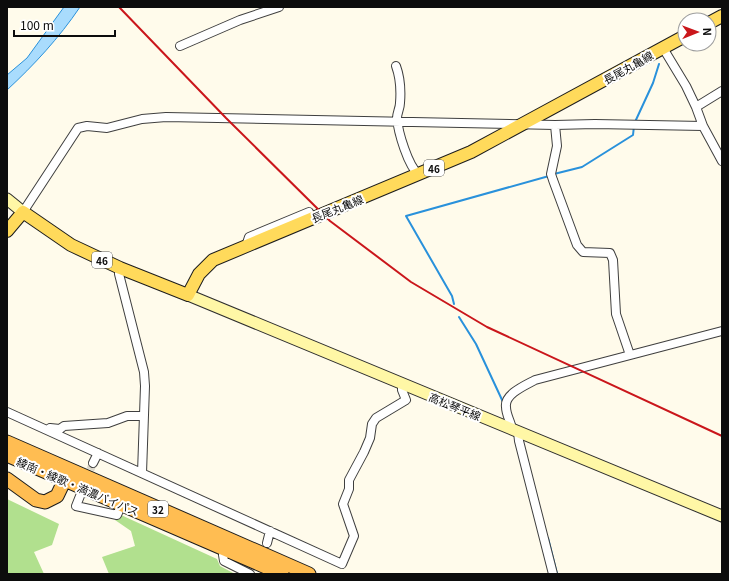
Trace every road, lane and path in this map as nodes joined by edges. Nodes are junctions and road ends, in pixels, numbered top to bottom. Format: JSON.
{"nodes":[{"id":1,"x":278,"y":7,"type":"edge"},
{"id":2,"x":677,"y":40,"type":"edge"},
{"id":3,"x":180,"y":46,"type":"dead end"},
{"id":4,"x":663,"y":48,"type":"junction"},
{"id":5,"x":396,"y":66,"type":"dead end"},
{"id":6,"x":722,"y":91,"type":"edge"},
{"id":7,"x":696,"y":107,"type":"junction"},
{"id":8,"x":398,"y":121,"type":"junction"},
{"id":9,"x":524,"y":124,"type":"junction"},
{"id":10,"x":555,"y":126,"type":"junction"},
{"id":11,"x":704,"y":126,"type":"junction"},
{"id":12,"x":722,"y":161,"type":"edge"},
{"id":13,"x":419,"y":175,"type":"junction"},
{"id":14,"x":15,"y":205,"type":"edge"},
{"id":15,"x":309,"y":212,"type":"dead end"},
{"id":16,"x":7,"y":231,"type":"edge"},
{"id":17,"x":246,"y":246,"type":"junction"},
{"id":18,"x":120,"y":268,"type":"junction"},
{"id":19,"x":188,"y":295,"type":"junction"},
{"id":20,"x":722,"y":331,"type":"edge"},
{"id":21,"x":630,"y":355,"type":"junction"},
{"id":22,"x":402,"y":384,"type":"junction"},
{"id":23,"x":7,"y":412,"type":"edge"},
{"id":24,"x":144,"y":416,"type":"junction"},
{"id":25,"x":40,"y":426,"type":"junction"},
{"id":26,"x":515,"y":431,"type":"junction"},
{"id":27,"x":7,"y":442,"type":"edge"},
{"id":28,"x":98,"y":453,"type":"junction"},
{"id":29,"x":7,"y":455,"type":"edge"},
{"id":30,"x":93,"y":464,"type":"tunnel mouth"},
{"id":31,"x":142,"y":473,"type":"junction"},
{"id":32,"x":67,"y":475,"type":"junction"},
{"id":33,"x":7,"y":479,"type":"edge"},
{"id":34,"x":80,"y":496,"type":"dead end"},
{"id":35,"x":122,"y":504,"type":"junction"},
{"id":36,"x":722,"y":516,"type":"edge"},
{"id":37,"x":270,"y":531,"type":"junction"},
{"id":38,"x":267,"y":543,"type":"dead end"},
{"id":39,"x":228,"y":545,"type":"junction"},
{"id":40,"x":250,"y":574,"type":"edge"},
{"id":41,"x":282,"y":574,"type":"edge"},
{"id":42,"x":309,"y":574,"type":"edge"},
{"id":43,"x":553,"y":574,"type":"edge"}],
"edges":[{"from":1,"to":3,"type":"street"},
{"from":2,"to":4,"type":"main road","name":"長尾丸亀線","number":"46"},
{"from":4,"to":7,"type":"street"},
{"from":4,"to":9,"type":"main road","name":"長尾丸亀線","number":"46"},
{"from":5,"to":8,"type":"street"},
{"from":6,"to":7,"type":"street"},
{"from":7,"to":11,"type":"street"},
{"from":8,"to":9,"type":"street"},
{"from":8,"to":13,"type":"street"},
{"from":8,"to":14,"type":"street"},
{"from":9,"to":10,"type":"street"},
{"from":9,"to":13,"type":"main road","name":"長尾丸亀線","number":"46"},
{"from":10,"to":11,"type":"street"},
{"from":10,"to":21,"type":"street"},
{"from":11,"to":12,"type":"street"},
{"from":13,"to":17,"type":"main road","name":"長尾丸亀線","number":"46"},
{"from":14,"to":16,"type":"main road"},
{"from":14,"to":18,"type":"main road","number":"46"},
{"from":15,"to":17,"type":"street"},
{"from":17,"to":19,"type":"main road","name":"長尾丸亀線","number":"46"},
{"from":18,"to":19,"type":"main road","number":"46"},
{"from":18,"to":24,"type":"street"},
{"from":19,"to":22,"type":"main road","name":"高松琴平線"},
{"from":20,"to":21,"type":"street"},
{"from":21,"to":26,"type":"street"},
{"from":22,"to":26,"type":"main road","name":"高松琴平線"},
{"from":22,"to":37,"type":"street"},
{"from":23,"to":25,"type":"street"},
{"from":24,"to":25,"type":"street"},
{"from":24,"to":31,"type":"street"},
{"from":25,"to":28,"type":"street"},
{"from":26,"to":36,"type":"main road","name":"高松琴平線"},
{"from":26,"to":43,"type":"street"},
{"from":27,"to":32,"type":"highway","name":"綾南・綾歌・満濃バイパス","number":"32"},
{"from":28,"to":30,"type":"street"},
{"from":28,"to":31,"type":"street"},
{"from":29,"to":32,"type":"highway","name":"綾南・綾歌・満濃バイパス","number":"32"},
{"from":31,"to":37,"type":"street"},
{"from":32,"to":33,"type":"highway"},
{"from":32,"to":35,"type":"highway","name":"綾南・綾歌・満濃バイパス","number":"32"},
{"from":32,"to":39,"type":"highway","name":"綾南・綾歌・満濃バイパス","number":"32"},
{"from":34,"to":35,"type":"street"},
{"from":35,"to":39,"type":"highway","name":"綾南・綾歌・満濃バイパス","number":"32"},
{"from":37,"to":38,"type":"street"},
{"from":39,"to":40,"type":"street"},
{"from":39,"to":41,"type":"highway","name":"綾南・綾歌・満濃バイパス","number":"32"},
{"from":39,"to":42,"type":"highway","name":"綾南・綾歌・満濃バイパス","number":"32"}]}
